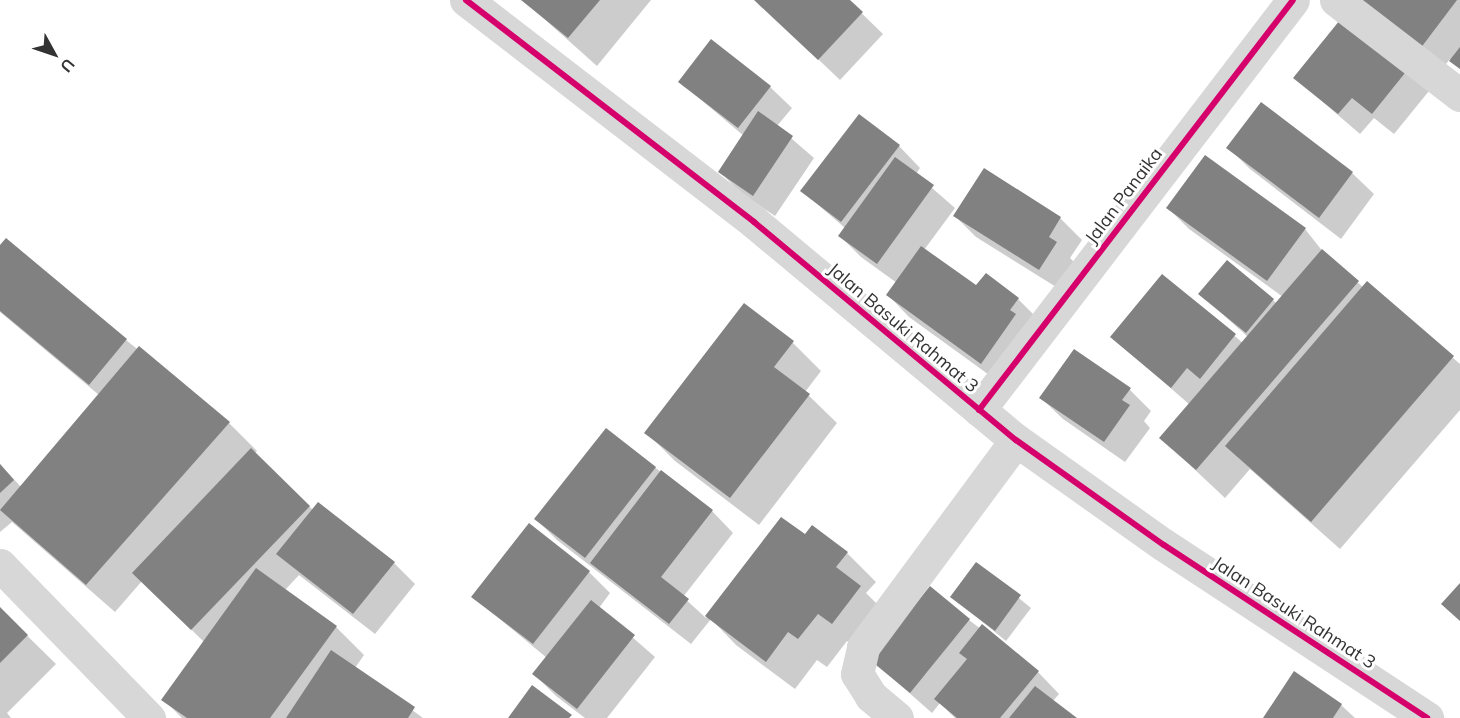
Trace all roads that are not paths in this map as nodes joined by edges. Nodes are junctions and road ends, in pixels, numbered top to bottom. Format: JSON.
{"nodes":[{"id":1,"x":465,"y":0,"type":"edge"},
{"id":2,"x":1293,"y":0,"type":"edge"},
{"id":3,"x":1336,"y":0,"type":"edge"},
{"id":4,"x":1460,"y":95,"type":"edge"},
{"id":5,"x":979,"y":410,"type":"junction"},
{"id":6,"x":1016,"y":440,"type":"junction"},
{"id":7,"x":0,"y":565,"type":"edge"},
{"id":8,"x":149,"y":718,"type":"edge"},
{"id":9,"x":897,"y":718,"type":"edge"},
{"id":10,"x":1427,"y":718,"type":"edge"}],
"edges":[{"from":1,"to":5,"type":"street","name":"Jalan Basuki Rahmat 3"},
{"from":2,"to":5,"type":"street","name":"Jalan Panaika"},
{"from":3,"to":4,"type":"street"},
{"from":5,"to":6,"type":"street","name":"Jalan Basuki Rahmat 3"},
{"from":6,"to":9,"type":"street"},
{"from":6,"to":10,"type":"street","name":"Jalan Basuki Rahmat 3"},
{"from":7,"to":8,"type":"street"}]}
